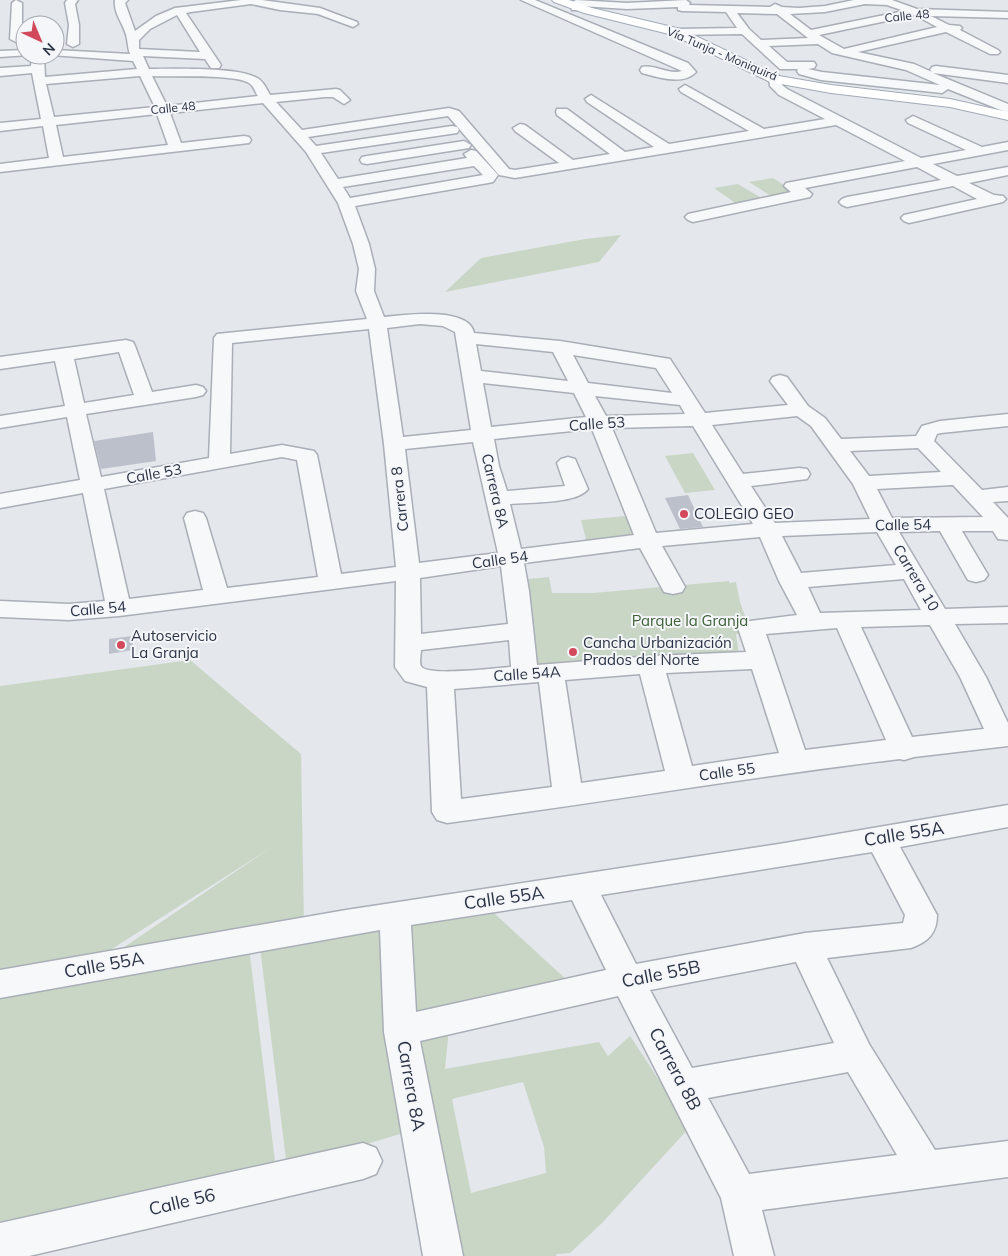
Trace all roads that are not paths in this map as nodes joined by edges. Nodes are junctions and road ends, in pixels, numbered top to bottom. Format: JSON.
{"nodes":[{"id":1,"x":73,"y":0,"type":"edge"},
{"id":2,"x":526,"y":0,"type":"edge"},
{"id":3,"x":558,"y":0,"type":"edge"},
{"id":4,"x":767,"y":0,"type":"edge"},
{"id":5,"x":250,"y":1,"type":"edge"},
{"id":6,"x":16,"y":3,"type":"dead end"},
{"id":7,"x":200,"y":3,"type":"edge"},
{"id":8,"x":124,"y":7,"type":"edge"},
{"id":9,"x":576,"y":8,"type":"junction"},
{"id":10,"x":729,"y":9,"type":"junction"},
{"id":11,"x":179,"y":10,"type":"junction"},
{"id":12,"x":779,"y":11,"type":"junction"},
{"id":13,"x":151,"y":12,"type":"dead end"},
{"id":14,"x":916,"y":12,"type":"junction"},
{"id":15,"x":16,"y":15,"type":"edge"},
{"id":16,"x":677,"y":15,"type":"edge"},
{"id":17,"x":1007,"y":15,"type":"edge"},
{"id":18,"x":352,"y":24,"type":"dead end"},
{"id":19,"x":949,"y":28,"type":"junction"},
{"id":20,"x":978,"y":28,"type":"dead end"},
{"id":21,"x":745,"y":31,"type":"junction"},
{"id":22,"x":809,"y":34,"type":"junction"},
{"id":23,"x":971,"y":39,"type":"junction"},
{"id":24,"x":999,"y":40,"type":"dead end"},
{"id":25,"x":821,"y":41,"type":"junction"},
{"id":26,"x":65,"y":43,"type":"edge"},
{"id":27,"x":759,"y":43,"type":"junction"},
{"id":28,"x":952,"y":43,"type":"dead end"},
{"id":29,"x":73,"y":44,"type":"junction"},
{"id":30,"x":133,"y":45,"type":"junction"},
{"id":31,"x":113,"y":51,"type":"junction"},
{"id":32,"x":839,"y":51,"type":"junction"},
{"id":33,"x":994,"y":52,"type":"junction"},
{"id":34,"x":1008,"y":52,"type":"edge"},
{"id":35,"x":15,"y":53,"type":"edge"},
{"id":36,"x":65,"y":53,"type":"edge"},
{"id":37,"x":0,"y":54,"type":"edge"},
{"id":38,"x":771,"y":55,"type":"junction"},
{"id":39,"x":906,"y":55,"type":"dead end"},
{"id":40,"x":208,"y":56,"type":"junction"},
{"id":41,"x":935,"y":58,"type":"dead end"},
{"id":42,"x":881,"y":61,"type":"junction"},
{"id":43,"x":829,"y":64,"type":"dead end"},
{"id":44,"x":38,"y":65,"type":"edge"},
{"id":45,"x":216,"y":65,"type":"dead end"},
{"id":46,"x":910,"y":67,"type":"junction"},
{"id":47,"x":646,"y":70,"type":"dead end"},
{"id":48,"x":803,"y":71,"type":"dead end"},
{"id":49,"x":0,"y":72,"type":"edge"},
{"id":50,"x":144,"y":72,"type":"junction"},
{"id":51,"x":39,"y":75,"type":"junction"},
{"id":52,"x":775,"y":79,"type":"junction"},
{"id":53,"x":1008,"y":79,"type":"edge"},
{"id":54,"x":685,"y":89,"type":"dead end"},
{"id":55,"x":965,"y":92,"type":"junction"},
{"id":56,"x":265,"y":98,"type":"junction"},
{"id":57,"x":591,"y":98,"type":"dead end"},
{"id":58,"x":344,"y":100,"type":"dead end"},
{"id":59,"x":1008,"y":109,"type":"edge"},
{"id":60,"x":162,"y":110,"type":"junction"},
{"id":61,"x":562,"y":112,"type":"dead end"},
{"id":62,"x":445,"y":114,"type":"junction"},
{"id":63,"x":1008,"y":116,"type":"edge"},
{"id":64,"x":913,"y":120,"type":"dead end"},
{"id":65,"x":50,"y":121,"type":"junction"},
{"id":66,"x":836,"y":121,"type":"junction"},
{"id":67,"x":0,"y":127,"type":"edge"},
{"id":68,"x":520,"y":128,"type":"dead end"},
{"id":69,"x":452,"y":130,"type":"junction"},
{"id":70,"x":762,"y":133,"type":"junction"},
{"id":71,"x":298,"y":135,"type":"junction"},
{"id":72,"x":244,"y":140,"type":"dead end"},
{"id":73,"x":355,"y":144,"type":"junction"},
{"id":74,"x":464,"y":145,"type":"junction"},
{"id":75,"x":1008,"y":146,"type":"edge"},
{"id":76,"x":176,"y":147,"type":"junction"},
{"id":77,"x":668,"y":149,"type":"junction"},
{"id":78,"x":312,"y":150,"type":"junction"},
{"id":79,"x":980,"y":151,"type":"junction"},
{"id":80,"x":622,"y":156,"type":"junction"},
{"id":81,"x":367,"y":160,"type":"junction"},
{"id":82,"x":58,"y":161,"type":"junction"},
{"id":83,"x":476,"y":161,"type":"junction"},
{"id":84,"x":919,"y":163,"type":"junction"},
{"id":85,"x":571,"y":165,"type":"junction"},
{"id":86,"x":0,"y":168,"type":"edge"},
{"id":87,"x":1008,"y":171,"type":"edge"},
{"id":88,"x":380,"y":177,"type":"junction"},
{"id":89,"x":958,"y":182,"type":"junction"},
{"id":90,"x":334,"y":184,"type":"junction"},
{"id":91,"x":1008,"y":197,"type":"edge"},
{"id":92,"x":992,"y":200,"type":"junction"},
{"id":93,"x":847,"y":202,"type":"dead end"},
{"id":94,"x":346,"y":203,"type":"junction"},
{"id":95,"x":693,"y":217,"type":"dead end"},
{"id":96,"x":909,"y":218,"type":"dead end"},
{"id":97,"x":377,"y":322,"type":"junction"},
{"id":98,"x":467,"y":338,"type":"junction"},
{"id":99,"x":560,"y":347,"type":"junction"},
{"id":100,"x":63,"y":353,"type":"junction"},
{"id":101,"x":0,"y":363,"type":"edge"},
{"id":102,"x":473,"y":376,"type":"junction"},
{"id":103,"x":780,"y":381,"type":"dead end"},
{"id":104,"x":582,"y":387,"type":"junction"},
{"id":105,"x":196,"y":392,"type":"dead end"},
{"id":106,"x":145,"y":399,"type":"junction"},
{"id":107,"x":686,"y":400,"type":"junction"},
{"id":108,"x":801,"y":410,"type":"junction"},
{"id":109,"x":75,"y":411,"type":"junction"},
{"id":110,"x":698,"y":420,"type":"junction"},
{"id":111,"x":1008,"y":420,"type":"edge"},
{"id":112,"x":0,"y":422,"type":"edge"},
{"id":113,"x":599,"y":422,"type":"junction"},
{"id":114,"x":483,"y":435,"type":"junction"},
{"id":115,"x":926,"y":436,"type":"junction"},
{"id":116,"x":394,"y":444,"type":"junction"},
{"id":117,"x":834,"y":445,"type":"junction"},
{"id":118,"x":219,"y":462,"type":"junction"},
{"id":119,"x":568,"y":463,"type":"dead end"},
{"id":120,"x":799,"y":474,"type":"dead end"},
{"id":121,"x":957,"y":478,"type":"junction"},
{"id":122,"x":737,"y":481,"type":"junction"},
{"id":123,"x":863,"y":483,"type":"junction"},
{"id":124,"x":91,"y":485,"type":"junction"},
{"id":125,"x":1008,"y":494,"type":"edge"},
{"id":126,"x":977,"y":497,"type":"junction"},
{"id":127,"x":498,"y":498,"type":"junction"},
{"id":128,"x":0,"y":501,"type":"edge"},
{"id":129,"x":195,"y":518,"type":"dead end"},
{"id":130,"x":947,"y":524,"type":"junction"},
{"id":131,"x":884,"y":525,"type":"junction"},
{"id":132,"x":768,"y":530,"type":"junction"},
{"id":133,"x":1004,"y":531,"type":"edge"},
{"id":134,"x":648,"y":542,"type":"junction"},
{"id":135,"x":511,"y":559,"type":"junction"},
{"id":136,"x":911,"y":571,"type":"junction"},
{"id":137,"x":408,"y":573,"type":"junction"},
{"id":138,"x":976,"y":575,"type":"dead end"},
{"id":139,"x":791,"y":581,"type":"junction"},
{"id":140,"x":331,"y":583,"type":"junction"},
{"id":141,"x":673,"y":587,"type":"dead end"},
{"id":142,"x":217,"y":596,"type":"junction"},
{"id":143,"x":119,"y":608,"type":"junction"},
{"id":144,"x":0,"y":609,"type":"edge"},
{"id":145,"x":1008,"y":615,"type":"edge"},
{"id":146,"x":939,"y":616,"type":"junction"},
{"id":147,"x":812,"y":621,"type":"junction"},
{"id":148,"x":846,"y":621,"type":"junction"},
{"id":149,"x":520,"y":631,"type":"junction"},
{"id":150,"x":410,"y":643,"type":"junction"},
{"id":151,"x":761,"y":660,"type":"junction"},
{"id":152,"x":651,"y":665,"type":"junction"},
{"id":153,"x":538,"y":673,"type":"junction"},
{"id":154,"x":414,"y":675,"type":"joint"},
{"id":155,"x":440,"y":681,"type":"junction"},
{"id":156,"x":1004,"y":737,"type":"edge"},
{"id":157,"x":904,"y":750,"type":"junction"},
{"id":158,"x":795,"y":762,"type":"junction"},
{"id":159,"x":681,"y":778,"type":"junction"},
{"id":160,"x":568,"y":796,"type":"junction"},
{"id":161,"x":1008,"y":816,"type":"edge"},
{"id":162,"x":880,"y":838,"type":"junction"},
{"id":163,"x":581,"y":887,"type":"junction"},
{"id":164,"x":395,"y":915,"type":"junction"},
{"id":165,"x":805,"y":947,"type":"junction"},
{"id":166,"x":627,"y":980,"type":"junction"},
{"id":167,"x":0,"y":984,"type":"edge"},
{"id":168,"x":401,"y":1030,"type":"junction"},
{"id":169,"x":857,"y":1055,"type":"junction"},
{"id":170,"x":684,"y":1086,"type":"junction"},
{"id":171,"x":1008,"y":1159,"type":"edge"},
{"id":172,"x":364,"y":1161,"type":"dead end"},
{"id":173,"x":926,"y":1170,"type":"junction"},
{"id":174,"x":739,"y":1194,"type":"junction"},
{"id":175,"x":0,"y":1244,"type":"edge"},
{"id":176,"x":443,"y":1256,"type":"edge"},
{"id":177,"x":754,"y":1256,"type":"edge"}],
"edges":[{"from":1,"to":29,"type":"street"},
{"from":2,"to":47,"type":"street"},
{"from":3,"to":9,"type":"main road","name":"Vía Tunja - Moniquirá"},
{"from":4,"to":12,"type":"street"},
{"from":5,"to":7,"type":"street"},
{"from":5,"to":18,"type":"street"},
{"from":6,"to":15,"type":"street"},
{"from":7,"to":11,"type":"street"},
{"from":8,"to":30,"type":"street"},
{"from":9,"to":16,"type":"main road","name":"Vía Tunja - Moniquirá"},
{"from":9,"to":16,"type":"street"},
{"from":10,"to":12,"type":"street"},
{"from":10,"to":16,"type":"street"},
{"from":10,"to":21,"type":"street"},
{"from":11,"to":13,"type":"street"},
{"from":11,"to":30,"type":"street"},
{"from":11,"to":40,"type":"street"},
{"from":12,"to":14,"type":"street"},
{"from":12,"to":22,"type":"street"},
{"from":14,"to":17,"type":"street","name":"Calle 48"},
{"from":14,"to":19,"type":"street"},
{"from":14,"to":22,"type":"street","name":"Calle 48"},
{"from":16,"to":21,"type":"street"},
{"from":16,"to":52,"type":"main road","name":"Vía Tunja - Moniquirá"},
{"from":19,"to":20,"type":"street"},
{"from":19,"to":23,"type":"street"},
{"from":19,"to":32,"type":"street"},
{"from":21,"to":27,"type":"street"},
{"from":22,"to":25,"type":"street"},
{"from":23,"to":24,"type":"street"},
{"from":23,"to":28,"type":"street"},
{"from":23,"to":33,"type":"street"},
{"from":25,"to":27,"type":"street"},
{"from":25,"to":32,"type":"street"},
{"from":26,"to":29,"type":"street"},
{"from":27,"to":38,"type":"street"},
{"from":29,"to":31,"type":"street"},
{"from":30,"to":31,"type":"street"},
{"from":30,"to":40,"type":"street"},
{"from":30,"to":50,"type":"street"},
{"from":31,"to":36,"type":"street"},
{"from":32,"to":38,"type":"street"},
{"from":32,"to":42,"type":"street"},
{"from":33,"to":34,"type":"street"},
{"from":33,"to":41,"type":"street"},
{"from":35,"to":37,"type":"street"},
{"from":38,"to":43,"type":"street"},
{"from":39,"to":42,"type":"street"},
{"from":40,"to":45,"type":"street"},
{"from":42,"to":46,"type":"street"},
{"from":44,"to":51,"type":"street"},
{"from":46,"to":53,"type":"street"},
{"from":46,"to":55,"type":"street"},
{"from":48,"to":55,"type":"street"},
{"from":49,"to":51,"type":"street"},
{"from":50,"to":51,"type":"street"},
{"from":50,"to":56,"type":"street","name":"Carrera 8"},
{"from":50,"to":60,"type":"street"},
{"from":51,"to":65,"type":"street"},
{"from":52,"to":63,"type":"main road","name":"Vía Tunja - Moniquirá"},
{"from":52,"to":66,"type":"street"},
{"from":54,"to":70,"type":"street"},
{"from":55,"to":59,"type":"street"},
{"from":56,"to":58,"type":"street","name":"Calle 48"},
{"from":56,"to":60,"type":"street","name":"Calle 48"},
{"from":56,"to":71,"type":"street","name":"Carrera 8"},
{"from":57,"to":77,"type":"street"},
{"from":60,"to":65,"type":"street","name":"Calle 48"},
{"from":60,"to":76,"type":"street"},
{"from":61,"to":80,"type":"street"},
{"from":62,"to":69,"type":"street"},
{"from":62,"to":71,"type":"street"},
{"from":62,"to":85,"type":"street"},
{"from":64,"to":79,"type":"street"},
{"from":65,"to":67,"type":"street","name":"Calle 48"},
{"from":65,"to":82,"type":"street"},
{"from":66,"to":70,"type":"street"},
{"from":66,"to":84,"type":"street"},
{"from":68,"to":85,"type":"street"},
{"from":69,"to":73,"type":"street"},
{"from":69,"to":74,"type":"street"},
{"from":70,"to":77,"type":"street"},
{"from":71,"to":78,"type":"street","name":"Carrera 8"},
{"from":72,"to":76,"type":"street"},
{"from":73,"to":78,"type":"street"},
{"from":73,"to":81,"type":"street"},
{"from":74,"to":81,"type":"street"},
{"from":74,"to":83,"type":"street"},
{"from":75,"to":79,"type":"street"},
{"from":76,"to":82,"type":"street"},
{"from":77,"to":80,"type":"street"},
{"from":78,"to":90,"type":"street","name":"Carrera 8"},
{"from":79,"to":84,"type":"street"},
{"from":80,"to":85,"type":"street"},
{"from":81,"to":88,"type":"street"},
{"from":82,"to":86,"type":"street"},
{"from":83,"to":88,"type":"street"},
{"from":83,"to":94,"type":"street"},
{"from":84,"to":89,"type":"street"},
{"from":84,"to":95,"type":"street"},
{"from":87,"to":89,"type":"street"},
{"from":88,"to":90,"type":"street"},
{"from":89,"to":92,"type":"street"},
{"from":89,"to":93,"type":"street"},
{"from":90,"to":94,"type":"street","name":"Carrera 8"},
{"from":91,"to":92,"type":"street"},
{"from":92,"to":96,"type":"street"},
{"from":94,"to":97,"type":"street","name":"Carrera 8"},
{"from":97,"to":98,"type":"street"},
{"from":97,"to":116,"type":"street","name":"Carrera 8"},
{"from":97,"to":118,"type":"street"},
{"from":98,"to":99,"type":"street"},
{"from":98,"to":102,"type":"street","name":"Carrera 8A"},
{"from":99,"to":104,"type":"street"},
{"from":99,"to":107,"type":"street"},
{"from":100,"to":101,"type":"street"},
{"from":100,"to":106,"type":"street"},
{"from":100,"to":109,"type":"street"},
{"from":102,"to":104,"type":"street"},
{"from":102,"to":114,"type":"street","name":"Carrera 8A"},
{"from":103,"to":108,"type":"street","name":"Carrera 10"},
{"from":104,"to":107,"type":"street"},
{"from":104,"to":113,"type":"street"},
{"from":105,"to":106,"type":"street"},
{"from":106,"to":109,"type":"street"},
{"from":107,"to":110,"type":"street"},
{"from":108,"to":110,"type":"street","name":"Calle 53"},
{"from":108,"to":117,"type":"street","name":"Carrera 10"},
{"from":109,"to":112,"type":"street"},
{"from":109,"to":124,"type":"street"},
{"from":110,"to":113,"type":"street","name":"Calle 53"},
{"from":110,"to":122,"type":"street"},
{"from":111,"to":115,"type":"street"},
{"from":113,"to":114,"type":"street","name":"Calle 53"},
{"from":113,"to":134,"type":"street"},
{"from":114,"to":116,"type":"street","name":"Calle 53"},
{"from":114,"to":127,"type":"street","name":"Carrera 8A"},
{"from":115,"to":117,"type":"street"},
{"from":115,"to":121,"type":"street"},
{"from":116,"to":137,"type":"street","name":"Carrera 8"},
{"from":117,"to":123,"type":"street","name":"Carrera 10"},
{"from":118,"to":124,"type":"street","name":"Calle 53"},
{"from":118,"to":140,"type":"street","name":"Calle 53"},
{"from":119,"to":127,"type":"street"},
{"from":120,"to":122,"type":"street"},
{"from":121,"to":123,"type":"street"},
{"from":121,"to":126,"type":"street"},
{"from":122,"to":132,"type":"street"},
{"from":123,"to":131,"type":"street","name":"Carrera 10"},
{"from":124,"to":128,"type":"street","name":"Calle 53"},
{"from":124,"to":143,"type":"street"},
{"from":125,"to":126,"type":"street"},
{"from":126,"to":133,"type":"street"},
{"from":127,"to":135,"type":"street","name":"Carrera 8A"},
{"from":129,"to":142,"type":"street"},
{"from":130,"to":131,"type":"street","name":"Calle 54"},
{"from":130,"to":133,"type":"street","name":"Calle 54"},
{"from":130,"to":138,"type":"street"},
{"from":131,"to":132,"type":"street","name":"Calle 54"},
{"from":131,"to":136,"type":"street","name":"Carrera 10"},
{"from":132,"to":134,"type":"street","name":"Calle 54"},
{"from":132,"to":139,"type":"street"},
{"from":134,"to":135,"type":"street","name":"Calle 54"},
{"from":134,"to":141,"type":"street"},
{"from":135,"to":137,"type":"street","name":"Calle 54"},
{"from":135,"to":149,"type":"street","name":"Carrera 8A"},
{"from":136,"to":139,"type":"street"},
{"from":136,"to":146,"type":"street","name":"Carrera 10"},
{"from":137,"to":140,"type":"street","name":"Calle 54"},
{"from":137,"to":150,"type":"street","name":"Carrera 8"},
{"from":139,"to":147,"type":"street"},
{"from":140,"to":142,"type":"street","name":"Calle 54"},
{"from":142,"to":143,"type":"street","name":"Calle 54"},
{"from":143,"to":144,"type":"street","name":"Calle 54"},
{"from":145,"to":146,"type":"street"},
{"from":146,"to":148,"type":"street"},
{"from":146,"to":156,"type":"street","name":"Carrera 10"},
{"from":147,"to":148,"type":"street"},
{"from":147,"to":151,"type":"street"},
{"from":148,"to":157,"type":"street"},
{"from":149,"to":150,"type":"street"},
{"from":149,"to":153,"type":"street","name":"Carrera 8A"},
{"from":150,"to":154,"type":"street","name":"Carrera 8"},
{"from":151,"to":152,"type":"street","name":"Calle 54A"},
{"from":151,"to":158,"type":"street"},
{"from":152,"to":153,"type":"street","name":"Calle 54A"},
{"from":152,"to":159,"type":"street"},
{"from":153,"to":155,"type":"street","name":"Calle 54A"},
{"from":153,"to":160,"type":"street"},
{"from":154,"to":155,"type":"street","name":"Calle 54A"},
{"from":155,"to":160,"type":"street","name":"Calle 55"},
{"from":156,"to":157,"type":"street","name":"Calle 55"},
{"from":157,"to":158,"type":"street","name":"Calle 55"},
{"from":158,"to":159,"type":"street","name":"Calle 55"},
{"from":159,"to":160,"type":"street","name":"Calle 55"},
{"from":161,"to":162,"type":"street","name":"Calle 55A"},
{"from":162,"to":163,"type":"street","name":"Calle 55A"},
{"from":162,"to":165,"type":"street","name":"Calle 55B"},
{"from":163,"to":164,"type":"street","name":"Calle 55A"},
{"from":163,"to":166,"type":"street","name":"Carrera 8B"},
{"from":164,"to":167,"type":"street","name":"Calle 55A"},
{"from":164,"to":168,"type":"street","name":"Carrera 8A"},
{"from":165,"to":166,"type":"street","name":"Calle 55B"},
{"from":165,"to":169,"type":"street"},
{"from":166,"to":168,"type":"street","name":"Calle 55B"},
{"from":166,"to":170,"type":"street","name":"Carrera 8B"},
{"from":168,"to":176,"type":"street","name":"Carrera 8A"},
{"from":169,"to":170,"type":"street"},
{"from":169,"to":173,"type":"street"},
{"from":170,"to":174,"type":"street","name":"Carrera 8B"},
{"from":171,"to":173,"type":"street"},
{"from":172,"to":175,"type":"street","name":"Calle 56"},
{"from":173,"to":174,"type":"street"},
{"from":174,"to":177,"type":"street","name":"Carrera 8B"}]}
